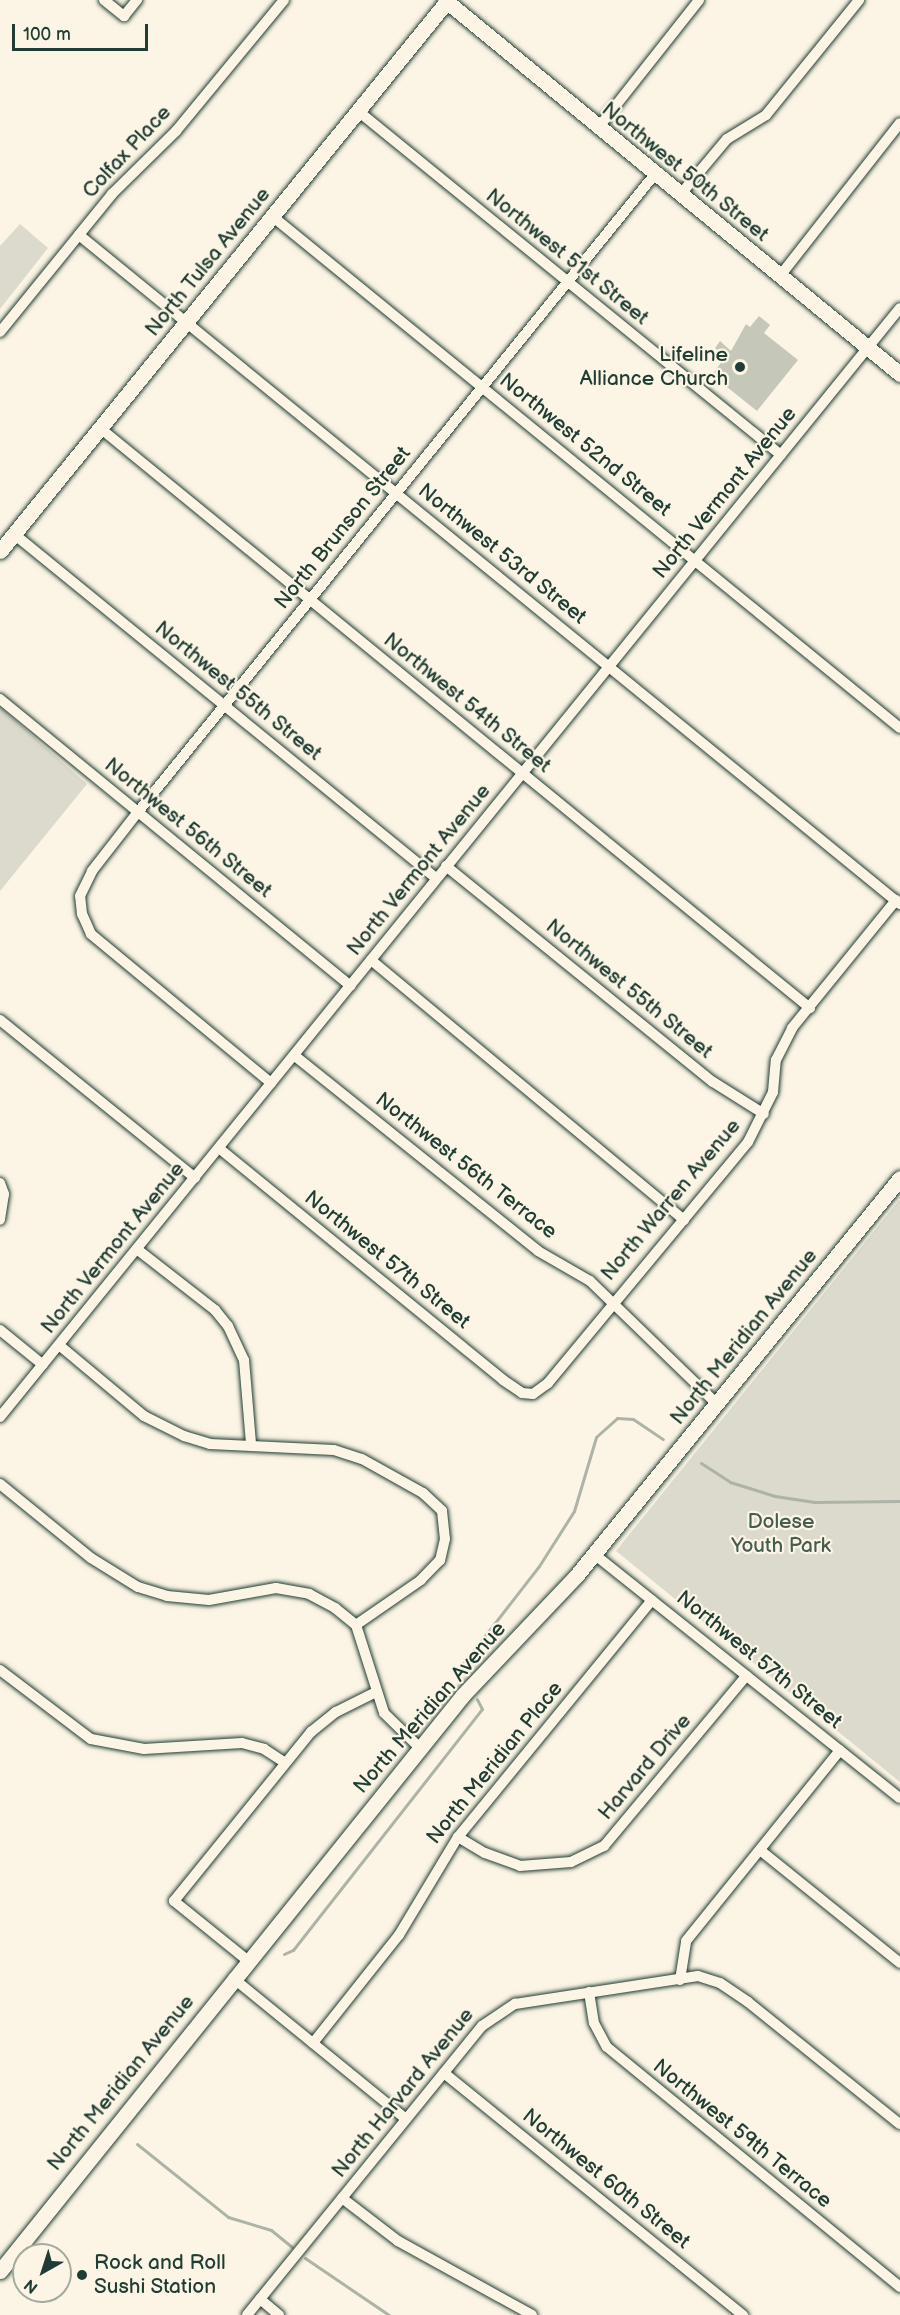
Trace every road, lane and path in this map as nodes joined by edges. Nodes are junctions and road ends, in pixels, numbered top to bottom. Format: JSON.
{"nodes":[{"id":1,"x":104,"y":0,"type":"edge"},
{"id":2,"x":137,"y":0,"type":"edge"},
{"id":3,"x":284,"y":0,"type":"edge"},
{"id":4,"x":447,"y":0,"type":"edge"},
{"id":5,"x":699,"y":0,"type":"edge"},
{"id":6,"x":859,"y":0,"type":"edge"},
{"id":7,"x":358,"y":111,"type":"junction"},
{"id":8,"x":900,"y":123,"type":"edge"},
{"id":9,"x":598,"y":128,"type":"junction"},
{"id":10,"x":655,"y":174,"type":"junction"},
{"id":11,"x":680,"y":195,"type":"junction"},
{"id":12,"x":272,"y":216,"type":"junction"},
{"id":13,"x":79,"y":235,"type":"junction"},
{"id":14,"x":780,"y":276,"type":"junction"},
{"id":15,"x":569,"y":284,"type":"junction"},
{"id":16,"x":900,"y":308,"type":"edge"},
{"id":17,"x":186,"y":323,"type":"junction"},
{"id":18,"x":0,"y":332,"type":"edge"},
{"id":19,"x":868,"y":348,"type":"junction"},
{"id":20,"x":900,"y":374,"type":"edge"},
{"id":21,"x":483,"y":388,"type":"junction"},
{"id":22,"x":100,"y":428,"type":"junction"},
{"id":23,"x":781,"y":454,"type":"junction"},
{"id":24,"x":395,"y":492,"type":"junction"},
{"id":25,"x":14,"y":534,"type":"junction"},
{"id":26,"x":0,"y":551,"type":"edge"},
{"id":27,"x":697,"y":560,"type":"junction"},
{"id":28,"x":310,"y":600,"type":"junction"},
{"id":29,"x":610,"y":666,"type":"junction"},
{"id":30,"x":0,"y":699,"type":"edge"},
{"id":31,"x":225,"y":706,"type":"junction"},
{"id":32,"x":900,"y":728,"type":"edge"},
{"id":33,"x":523,"y":773,"type":"junction"},
{"id":34,"x":138,"y":812,"type":"junction"},
{"id":35,"x":446,"y":866,"type":"junction"},
{"id":36,"x":436,"y":879,"type":"junction"},
{"id":37,"x":898,"y":902,"type":"edge"},
{"id":38,"x":371,"y":960,"type":"junction"},
{"id":39,"x":351,"y":986,"type":"junction"},
{"id":40,"x":810,"y":1008,"type":"junction"},
{"id":41,"x":0,"y":1020,"type":"edge"},
{"id":42,"x":295,"y":1056,"type":"junction"},
{"id":43,"x":271,"y":1083,"type":"junction"},
{"id":44,"x":764,"y":1114,"type":"junction"},
{"id":45,"x":220,"y":1149,"type":"junction"},
{"id":46,"x":195,"y":1178,"type":"junction"},
{"id":47,"x":900,"y":1178,"type":"edge"},
{"id":48,"x":0,"y":1183,"type":"edge"},
{"id":49,"x":0,"y":1220,"type":"edge"},
{"id":50,"x":684,"y":1220,"type":"junction"},
{"id":51,"x":138,"y":1250,"type":"junction"},
{"id":52,"x":612,"y":1302,"type":"junction"},
{"id":53,"x":0,"y":1330,"type":"edge"},
{"id":54,"x":60,"y":1346,"type":"junction"},
{"id":55,"x":43,"y":1365,"type":"junction"},
{"id":56,"x":533,"y":1394,"type":"joint"},
{"id":57,"x":717,"y":1404,"type":"junction"},
{"id":58,"x":0,"y":1417,"type":"edge"},
{"id":59,"x":251,"y":1444,"type":"junction"},
{"id":60,"x":0,"y":1484,"type":"edge"},
{"id":61,"x":594,"y":1554,"type":"junction"},
{"id":62,"x":652,"y":1599,"type":"junction"},
{"id":63,"x":356,"y":1625,"type":"junction"},
{"id":64,"x":0,"y":1670,"type":"edge"},
{"id":65,"x":746,"y":1676,"type":"junction"},
{"id":66,"x":374,"y":1693,"type":"junction"},
{"id":67,"x":420,"y":1748,"type":"junction"},
{"id":68,"x":840,"y":1750,"type":"junction"},
{"id":69,"x":284,"y":1762,"type":"junction"},
{"id":70,"x":900,"y":1798,"type":"edge"},
{"id":71,"x":458,"y":1837,"type":"junction"},
{"id":72,"x":759,"y":1850,"type":"junction"},
{"id":73,"x":248,"y":1960,"type":"junction"},
{"id":74,"x":900,"y":1963,"type":"edge"},
{"id":75,"x":233,"y":1978,"type":"junction"},
{"id":76,"x":680,"y":1980,"type":"junction"},
{"id":77,"x":590,"y":1992,"type":"junction"},
{"id":78,"x":313,"y":2043,"type":"junction"},
{"id":79,"x":444,"y":2073,"type":"junction"},
{"id":80,"x":406,"y":2120,"type":"junction"},
{"id":81,"x":900,"y":2124,"type":"edge"},
{"id":82,"x":342,"y":2198,"type":"junction"},
{"id":83,"x":0,"y":2271,"type":"edge"},
{"id":84,"x":900,"y":2287,"type":"edge"},
{"id":85,"x":260,"y":2299,"type":"junction"},
{"id":86,"x":247,"y":2315,"type":"edge"},
{"id":87,"x":279,"y":2315,"type":"edge"},
{"id":88,"x":532,"y":2315,"type":"edge"},
{"id":89,"x":743,"y":2315,"type":"edge"}],
"edges":[{"from":1,"to":2,"type":"street"},
{"from":3,"to":13,"type":"street","name":"Colfax Place"},
{"from":4,"to":7,"type":"main road","name":"North Tulsa Avenue"},
{"from":4,"to":9,"type":"main road","name":"Northwest 50th Street"},
{"from":5,"to":9,"type":"street"},
{"from":6,"to":11,"type":"street"},
{"from":7,"to":12,"type":"main road","name":"North Tulsa Avenue"},
{"from":7,"to":15,"type":"street","name":"Northwest 51st Street"},
{"from":8,"to":14,"type":"street"},
{"from":9,"to":10,"type":"main road","name":"Northwest 50th Street"},
{"from":10,"to":11,"type":"main road","name":"Northwest 50th Street"},
{"from":10,"to":15,"type":"street","name":"North Brunson Street"},
{"from":11,"to":14,"type":"main road","name":"Northwest 50th Street"},
{"from":12,"to":17,"type":"main road","name":"North Tulsa Avenue"},
{"from":12,"to":21,"type":"street","name":"Northwest 52nd Street"},
{"from":13,"to":17,"type":"street","name":"Northwest 53rd Street"},
{"from":13,"to":18,"type":"street","name":"Colfax Place"},
{"from":14,"to":19,"type":"main road","name":"Northwest 50th Street"},
{"from":15,"to":21,"type":"street","name":"North Brunson Street"},
{"from":15,"to":23,"type":"street","name":"Northwest 51st Street"},
{"from":16,"to":19,"type":"street"},
{"from":17,"to":22,"type":"main road","name":"North Tulsa Avenue"},
{"from":17,"to":24,"type":"street","name":"Northwest 53rd Street"},
{"from":19,"to":20,"type":"main road","name":"Northwest 50th Street"},
{"from":19,"to":23,"type":"street","name":"North Vermont Avenue"},
{"from":21,"to":24,"type":"street","name":"North Brunson Street"},
{"from":21,"to":27,"type":"street","name":"Northwest 52nd Street"},
{"from":22,"to":25,"type":"main road","name":"North Tulsa Avenue"},
{"from":22,"to":28,"type":"street","name":"Northwest 54th Street"},
{"from":23,"to":27,"type":"street","name":"North Vermont Avenue"},
{"from":24,"to":28,"type":"street","name":"North Brunson Street"},
{"from":24,"to":29,"type":"street","name":"Northwest 53rd Street"},
{"from":25,"to":26,"type":"main road","name":"North Tulsa Avenue"},
{"from":25,"to":31,"type":"street","name":"Northwest 55th Street"},
{"from":27,"to":29,"type":"street","name":"North Vermont Avenue"},
{"from":27,"to":32,"type":"street","name":"Northwest 52nd Street"},
{"from":28,"to":31,"type":"street","name":"North Brunson Street"},
{"from":28,"to":33,"type":"street","name":"Northwest 54th Street"},
{"from":29,"to":33,"type":"street","name":"North Vermont Avenue"},
{"from":29,"to":37,"type":"street","name":"Northwest 53rd Street"},
{"from":30,"to":34,"type":"street","name":"Northwest 56th Street"},
{"from":31,"to":34,"type":"street","name":"North Brunson Street"},
{"from":31,"to":36,"type":"street","name":"Northwest 55th Street"},
{"from":33,"to":35,"type":"street","name":"North Vermont Avenue"},
{"from":33,"to":40,"type":"street","name":"Northwest 54th Street"},
{"from":34,"to":39,"type":"street","name":"Northwest 56th Street"},
{"from":34,"to":43,"type":"street","name":"North Brunson Street"},
{"from":35,"to":36,"type":"street","name":"North Vermont Avenue"},
{"from":35,"to":44,"type":"street","name":"Northwest 55th Street"},
{"from":36,"to":38,"type":"street","name":"North Vermont Avenue"},
{"from":37,"to":40,"type":"street","name":"North Warren Avenue"},
{"from":38,"to":39,"type":"street","name":"North Vermont Avenue"},
{"from":38,"to":50,"type":"street"},
{"from":39,"to":42,"type":"street","name":"North Vermont Avenue"},
{"from":40,"to":44,"type":"street","name":"North Warren Avenue"},
{"from":41,"to":46,"type":"street"},
{"from":42,"to":43,"type":"street","name":"North Vermont Avenue"},
{"from":42,"to":52,"type":"street","name":"Northwest 56th Terrace"},
{"from":43,"to":45,"type":"street","name":"North Vermont Avenue"},
{"from":44,"to":50,"type":"street","name":"North Warren Avenue"},
{"from":45,"to":46,"type":"street","name":"North Vermont Avenue"},
{"from":45,"to":56,"type":"street","name":"Northwest 57th Street"},
{"from":46,"to":51,"type":"street","name":"North Vermont Avenue"},
{"from":47,"to":57,"type":"main road","name":"North Meridian Avenue"},
{"from":48,"to":49,"type":"street"},
{"from":50,"to":52,"type":"street","name":"North Warren Avenue"},
{"from":51,"to":54,"type":"street","name":"North Vermont Avenue"},
{"from":51,"to":59,"type":"street"},
{"from":52,"to":56,"type":"street","name":"North Warren Avenue"},
{"from":52,"to":57,"type":"street","name":"Northwest 56th Terrace"},
{"from":53,"to":55,"type":"street"},
{"from":54,"to":55,"type":"street","name":"North Vermont Avenue"},
{"from":54,"to":59,"type":"street"},
{"from":55,"to":58,"type":"street","name":"North Vermont Avenue"},
{"from":57,"to":61,"type":"main road","name":"North Meridian Avenue"},
{"from":59,"to":63,"type":"street"},
{"from":60,"to":63,"type":"street"},
{"from":61,"to":62,"type":"street","name":"Northwest 57th Street"},
{"from":61,"to":67,"type":"main road","name":"North Meridian Avenue"},
{"from":62,"to":65,"type":"street","name":"Northwest 57th Street"},
{"from":62,"to":71,"type":"street","name":"North Meridian Place"},
{"from":63,"to":66,"type":"street"},
{"from":64,"to":69,"type":"street"},
{"from":65,"to":68,"type":"street","name":"Northwest 57th Street"},
{"from":65,"to":71,"type":"street","name":"Harvard Drive"},
{"from":66,"to":67,"type":"street"},
{"from":66,"to":69,"type":"street"},
{"from":67,"to":73,"type":"main road","name":"North Meridian Avenue"},
{"from":68,"to":70,"type":"street","name":"Northwest 57th Street"},
{"from":68,"to":72,"type":"street"},
{"from":69,"to":73,"type":"street"},
{"from":71,"to":78,"type":"street","name":"North Meridian Place"},
{"from":72,"to":74,"type":"street"},
{"from":72,"to":76,"type":"street"},
{"from":73,"to":75,"type":"main road","name":"North Meridian Avenue"},
{"from":75,"to":78,"type":"street"},
{"from":75,"to":83,"type":"main road","name":"North Meridian Avenue"},
{"from":76,"to":77,"type":"street","name":"North Harvard Avenue"},
{"from":76,"to":81,"type":"street","name":"North Harvard Avenue"},
{"from":77,"to":79,"type":"street","name":"North Harvard Avenue"},
{"from":77,"to":84,"type":"street","name":"Northwest 59th Terrace"},
{"from":78,"to":80,"type":"street"},
{"from":79,"to":80,"type":"street","name":"North Harvard Avenue"},
{"from":79,"to":89,"type":"street","name":"Northwest 60th Street"},
{"from":80,"to":82,"type":"street","name":"North Harvard Avenue"},
{"from":82,"to":85,"type":"street","name":"North Harvard Avenue"},
{"from":82,"to":88,"type":"street"},
{"from":85,"to":86,"type":"street","name":"North Harvard Avenue"},
{"from":85,"to":87,"type":"street"}]}
